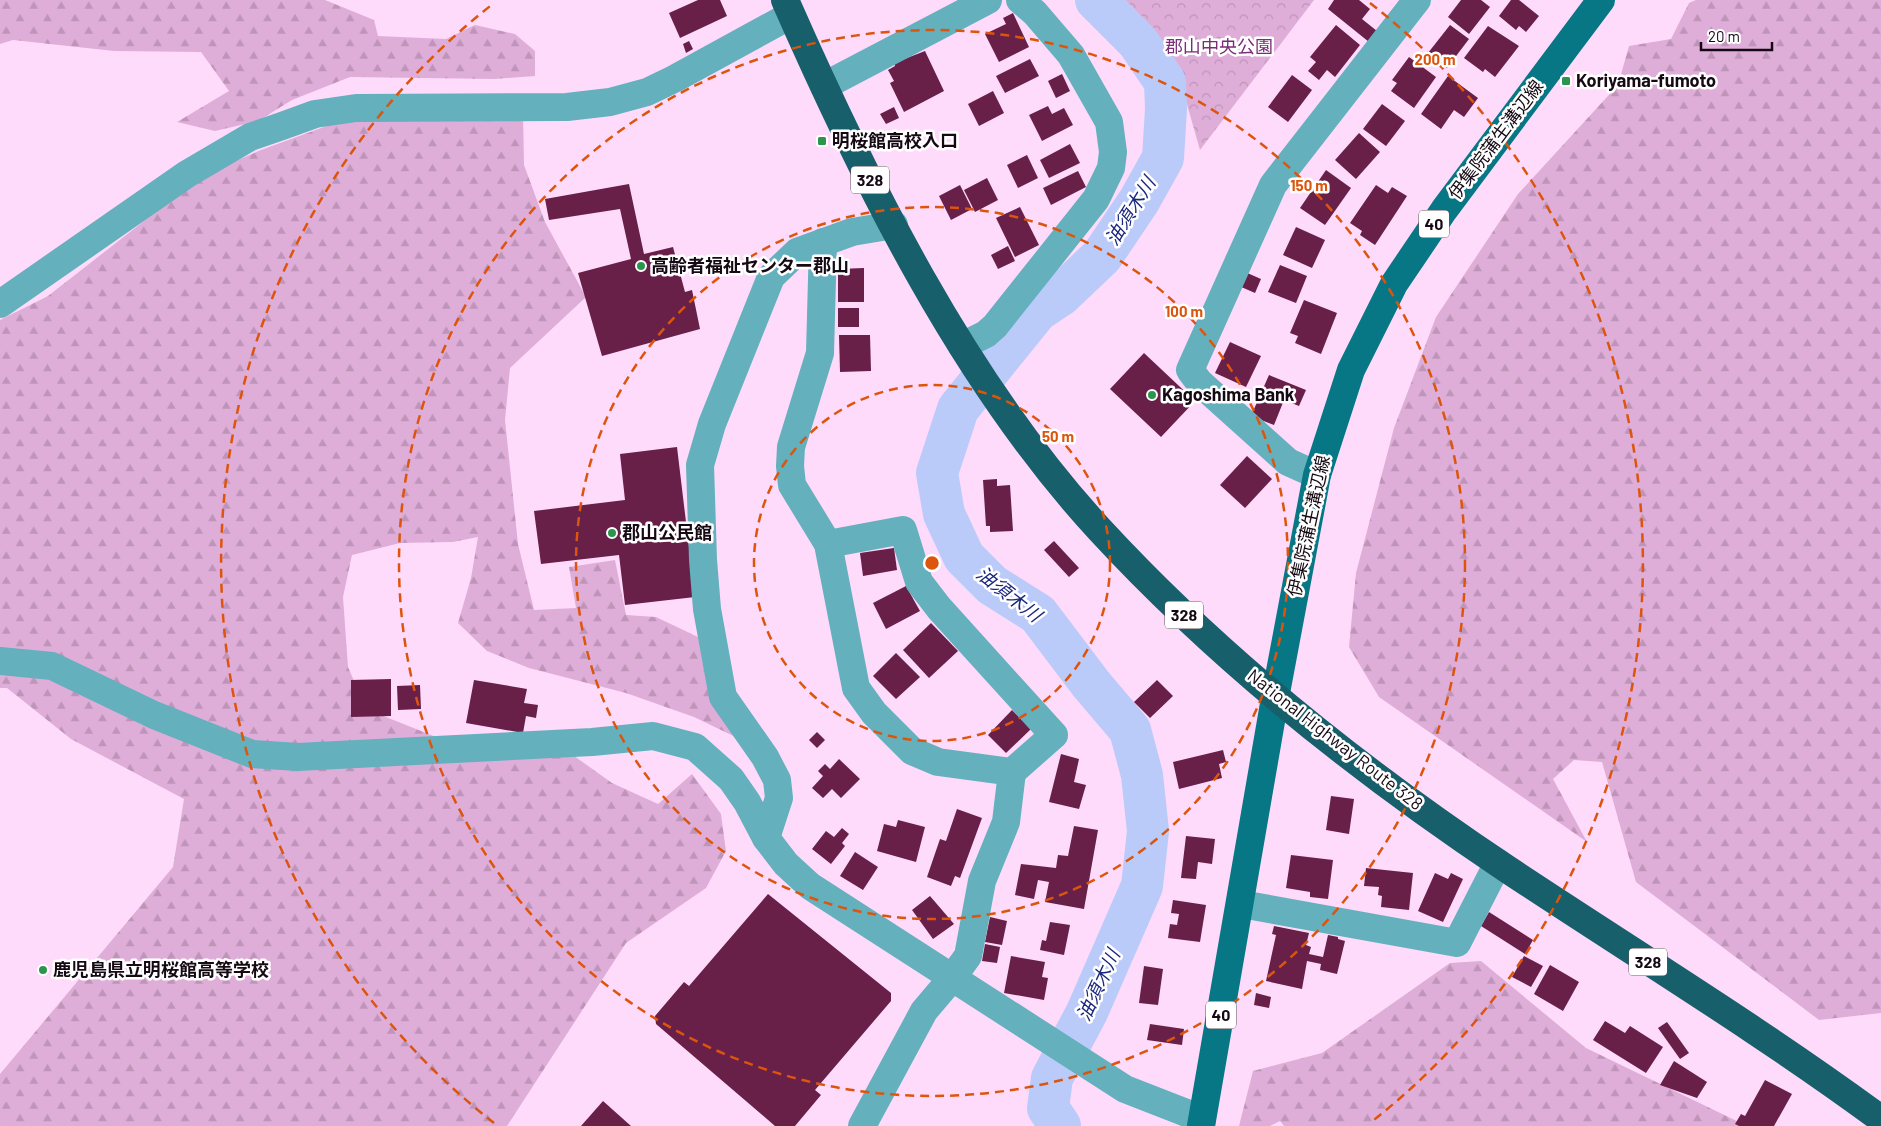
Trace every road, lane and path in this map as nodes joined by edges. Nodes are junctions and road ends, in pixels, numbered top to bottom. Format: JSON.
{"nodes":[{"id":1,"x":988,"y":0,"type":"edge"},
{"id":2,"x":1020,"y":0,"type":"edge"},
{"id":3,"x":1417,"y":0,"type":"edge"},
{"id":4,"x":1601,"y":0,"type":"edge"},
{"id":5,"x":788,"y":7,"type":"edge"},
{"id":6,"x":824,"y":86,"type":"junction"},
{"id":7,"x":894,"y":225,"type":"junction"},
{"id":8,"x":823,"y":242,"type":"junction"},
{"id":9,"x":0,"y":304,"type":"edge"},
{"id":10,"x":965,"y":350,"type":"junction"},
{"id":11,"x":1317,"y":475,"type":"junction"},
{"id":12,"x":828,"y":544,"type":"junction"},
{"id":13,"x":0,"y":661,"type":"edge"},
{"id":14,"x":1275,"y":698,"type":"junction"},
{"id":15,"x":1012,"y":772,"type":"junction"},
{"id":16,"x":766,"y":838,"type":"junction"},
{"id":17,"x":1498,"y":863,"type":"junction"},
{"id":18,"x":1241,"y":904,"type":"junction"},
{"id":19,"x":952,"y":978,"type":"junction"},
{"id":20,"x":1881,"y":1119,"type":"edge"},
{"id":21,"x":1202,"y":1123,"type":"edge"},
{"id":22,"x":862,"y":1126,"type":"edge"}],
"edges":[{"from":1,"to":6,"type":"street"},
{"from":2,"to":10,"type":"street"},
{"from":3,"to":11,"type":"street"},
{"from":4,"to":11,"type":"main road","name":"伊集院蒲生溝辺線","number":"40"},
{"from":5,"to":6,"type":"highway","name":"National Highway Route 328","number":"328"},
{"from":5,"to":9,"type":"street"},
{"from":6,"to":7,"type":"highway","name":"National Highway Route 328","number":"328"},
{"from":7,"to":8,"type":"street"},
{"from":7,"to":10,"type":"highway","name":"National Highway Route 328","number":"328"},
{"from":8,"to":12,"type":"street"},
{"from":8,"to":16,"type":"street"},
{"from":10,"to":14,"type":"highway","name":"National Highway Route 328","number":"328"},
{"from":11,"to":14,"type":"main road","name":"伊集院蒲生溝辺線","number":"40"},
{"from":12,"to":15,"type":"street"},
{"from":12,"to":15,"type":"street"},
{"from":13,"to":16,"type":"street"},
{"from":14,"to":17,"type":"highway","name":"National Highway Route 328","number":"328"},
{"from":14,"to":18,"type":"main road","name":"伊集院蒲生溝辺線","number":"40"},
{"from":15,"to":19,"type":"street"},
{"from":16,"to":19,"type":"street"},
{"from":17,"to":18,"type":"street"},
{"from":17,"to":20,"type":"highway","name":"National Highway Route 328","number":"328"},
{"from":18,"to":21,"type":"main road","name":"伊集院蒲生溝辺線","number":"40"},
{"from":19,"to":21,"type":"street"},
{"from":19,"to":22,"type":"street"}]}
